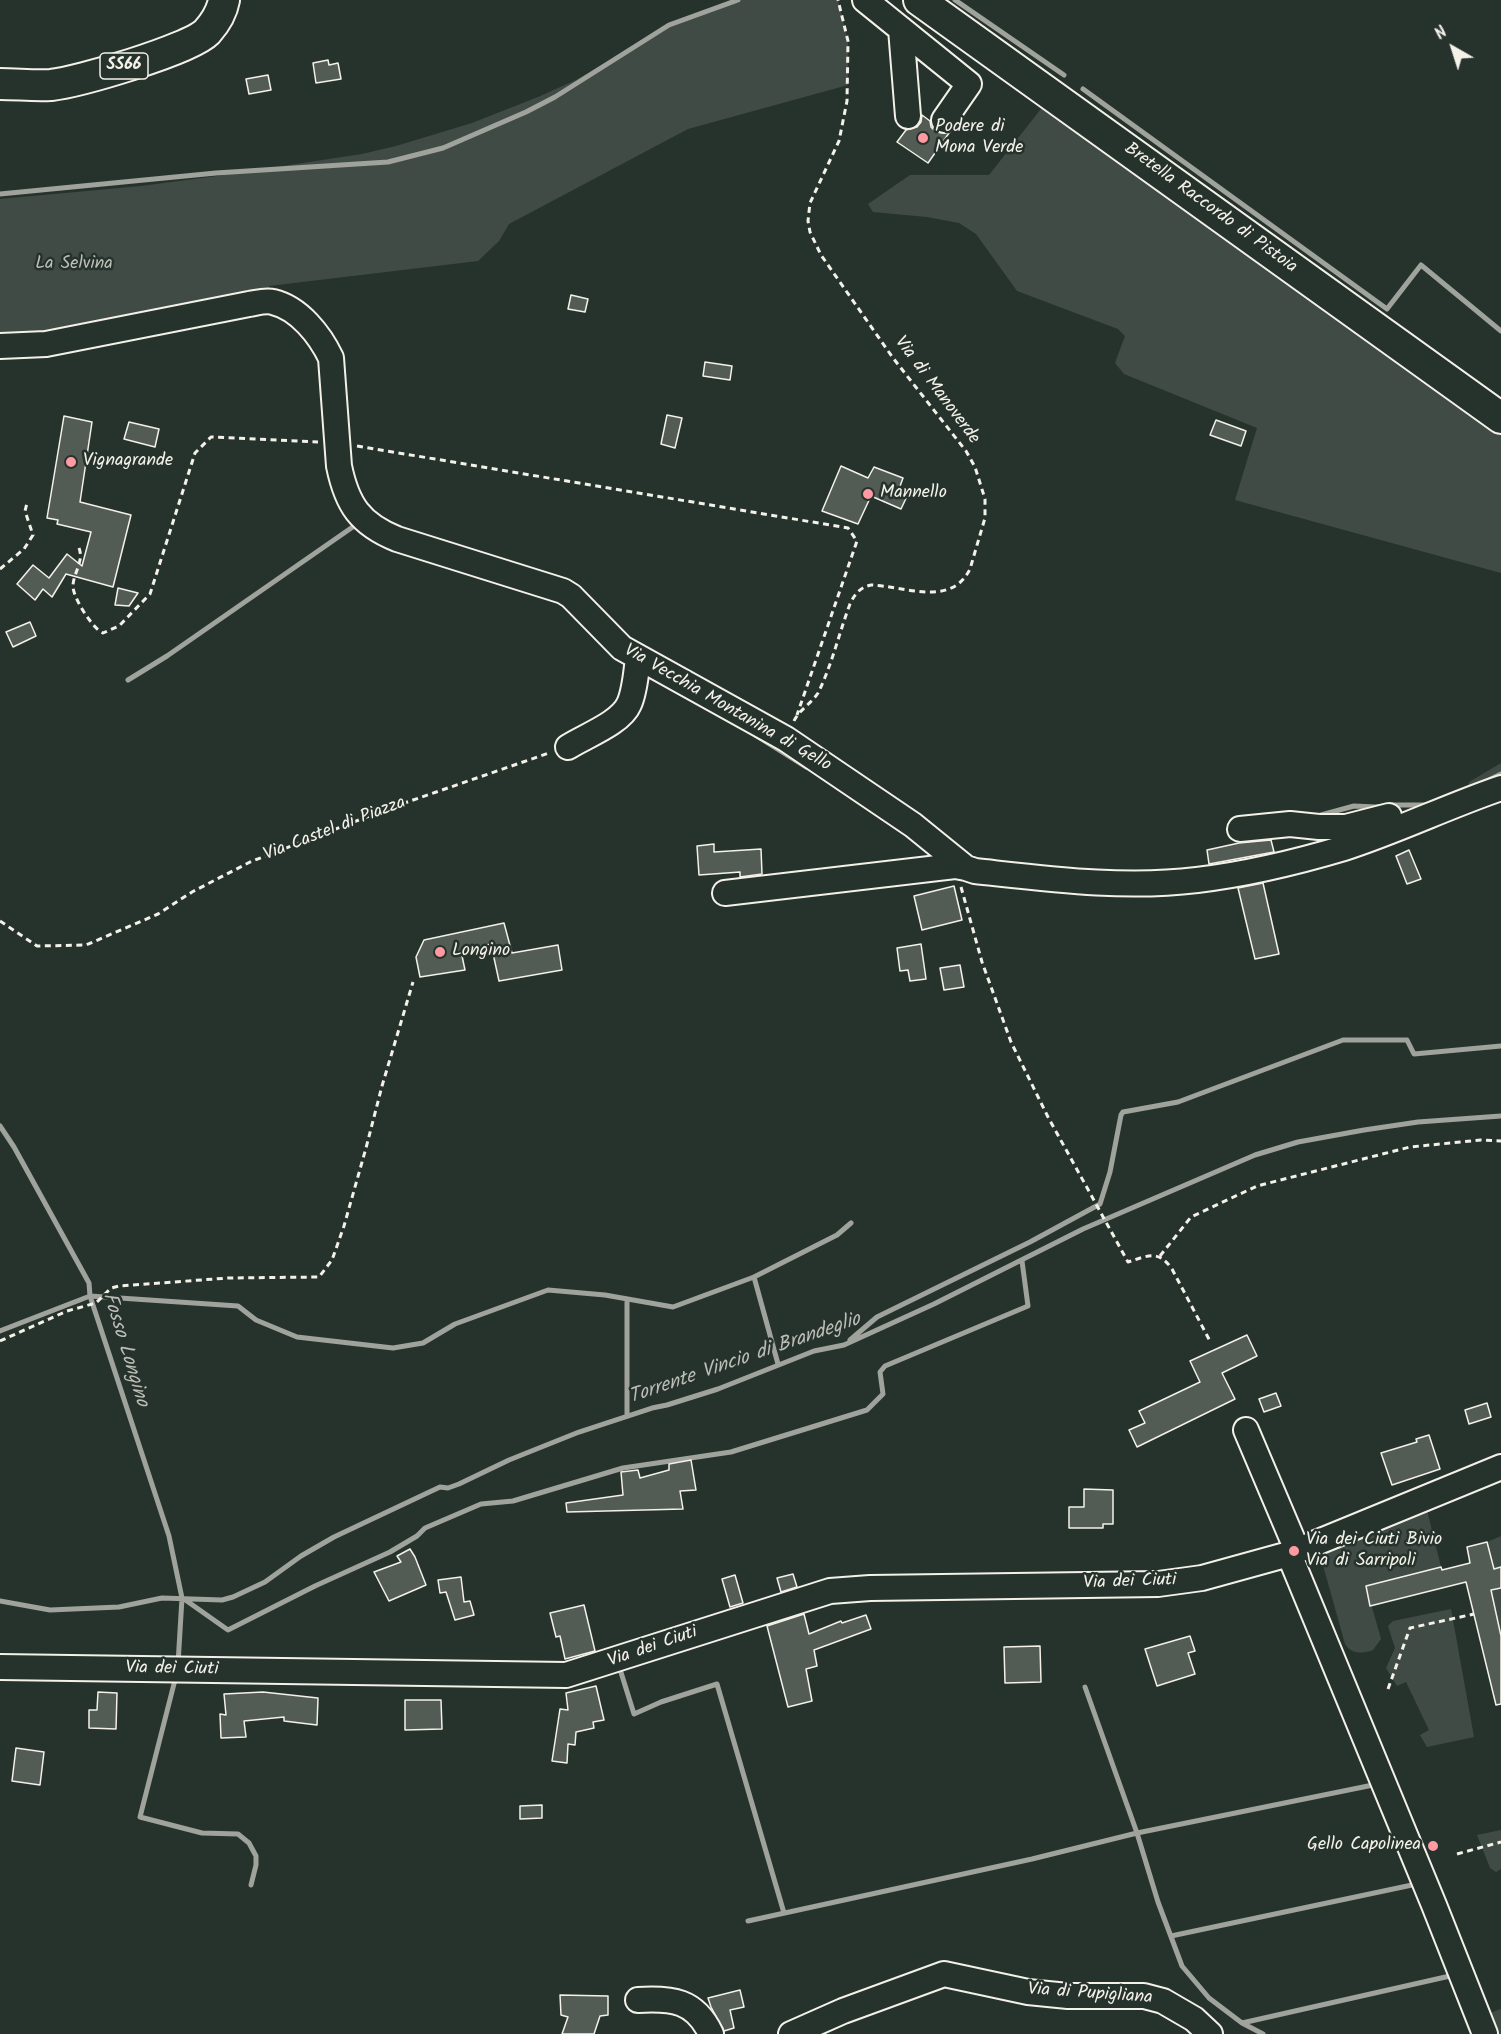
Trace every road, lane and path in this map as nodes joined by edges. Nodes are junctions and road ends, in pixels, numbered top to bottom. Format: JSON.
{"nodes":[{"id":1,"x":224,"y":0,"type":"edge"},
{"id":2,"x":838,"y":0,"type":"edge"},
{"id":3,"x":865,"y":0,"type":"edge"},
{"id":4,"x":919,"y":0,"type":"edge"},
{"id":5,"x":901,"y":29,"type":"junction"},
{"id":6,"x":0,"y":84,"type":"edge"},
{"id":7,"x":908,"y":116,"type":"dead end"},
{"id":8,"x":944,"y":120,"type":"dead end"},
{"id":9,"x":0,"y":346,"type":"edge"},
{"id":10,"x":1501,"y":418,"type":"edge"},
{"id":11,"x":336,"y":443,"type":"junction"},
{"id":12,"x":27,"y":503,"type":"dead end"},
{"id":13,"x":79,"y":548,"type":"dead end"},
{"id":14,"x":0,"y":569,"type":"edge"},
{"id":15,"x":638,"y":658,"type":"junction"},
{"id":16,"x":797,"y":715,"type":"junction"},
{"id":17,"x":786,"y":740,"type":"junction"},
{"id":18,"x":568,"y":747,"type":"joint"},
{"id":19,"x":1501,"y":788,"type":"edge"},
{"id":20,"x":1424,"y":817,"type":"junction"},
{"id":21,"x":1240,"y":829,"type":"dead end"},
{"id":22,"x":966,"y":868,"type":"junction"},
{"id":23,"x":725,"y":893,"type":"dead end"},
{"id":24,"x":0,"y":921,"type":"edge"},
{"id":25,"x":413,"y":982,"type":"dead end"},
{"id":26,"x":1501,"y":1141,"type":"edge"},
{"id":27,"x":1160,"y":1256,"type":"junction"},
{"id":28,"x":0,"y":1341,"type":"edge"},
{"id":29,"x":1211,"y":1342,"type":"dead end"},
{"id":30,"x":1246,"y":1430,"type":"dead end"},
{"id":31,"x":1501,"y":1467,"type":"edge"},
{"id":32,"x":1293,"y":1552,"type":"junction"},
{"id":33,"x":1474,"y":1614,"type":"dead end"},
{"id":34,"x":0,"y":1667,"type":"edge"},
{"id":35,"x":1388,"y":1689,"type":"dead end"},
{"id":36,"x":1501,"y":1842,"type":"edge"},
{"id":37,"x":1457,"y":1854,"type":"dead end"},
{"id":38,"x":638,"y":2000,"type":"dead end"},
{"id":39,"x":711,"y":2034,"type":"edge"},
{"id":40,"x":791,"y":2034,"type":"edge"},
{"id":41,"x":1210,"y":2034,"type":"edge"},
{"id":42,"x":1485,"y":2034,"type":"edge"}],
"edges":[{"from":1,"to":6,"type":"main road","number":"SS66"},
{"from":2,"to":16,"type":"path","name":"Via di Manoverde"},
{"from":3,"to":5,"type":"street"},
{"from":4,"to":10,"type":"main road","name":"Bretella Raccordo di Pistoia"},
{"from":5,"to":7,"type":"street"},
{"from":5,"to":8,"type":"street"},
{"from":9,"to":11,"type":"street","name":"Via Vecchia Montanina di Gello"},
{"from":11,"to":13,"type":"path"},
{"from":11,"to":15,"type":"street","name":"Via Vecchia Montanina di Gello"},
{"from":11,"to":16,"type":"path"},
{"from":12,"to":14,"type":"path"},
{"from":15,"to":17,"type":"street","name":"Via Vecchia Montanina di Gello"},
{"from":15,"to":18,"type":"street"},
{"from":16,"to":17,"type":"path","name":"Via di Manoverde"},
{"from":17,"to":22,"type":"street","name":"Via Vecchia Montanina di Gello"},
{"from":18,"to":24,"type":"path","name":"Via Castel di Piazza"},
{"from":19,"to":20,"type":"street","name":"Via Vecchia Montanina di Gello"},
{"from":20,"to":21,"type":"street"},
{"from":20,"to":22,"type":"street","name":"Via Vecchia Montanina di Gello"},
{"from":22,"to":23,"type":"street"},
{"from":22,"to":27,"type":"path"},
{"from":25,"to":28,"type":"path"},
{"from":26,"to":27,"type":"path"},
{"from":27,"to":29,"type":"path"},
{"from":30,"to":32,"type":"street"},
{"from":31,"to":32,"type":"street","name":"Via dei Ciuti"},
{"from":32,"to":34,"type":"street","name":"Via dei Ciuti"},
{"from":32,"to":42,"type":"street"},
{"from":33,"to":35,"type":"path"},
{"from":36,"to":37,"type":"path"},
{"from":38,"to":39,"type":"street"},
{"from":40,"to":41,"type":"street","name":"Via di Pupigliana"}]}
